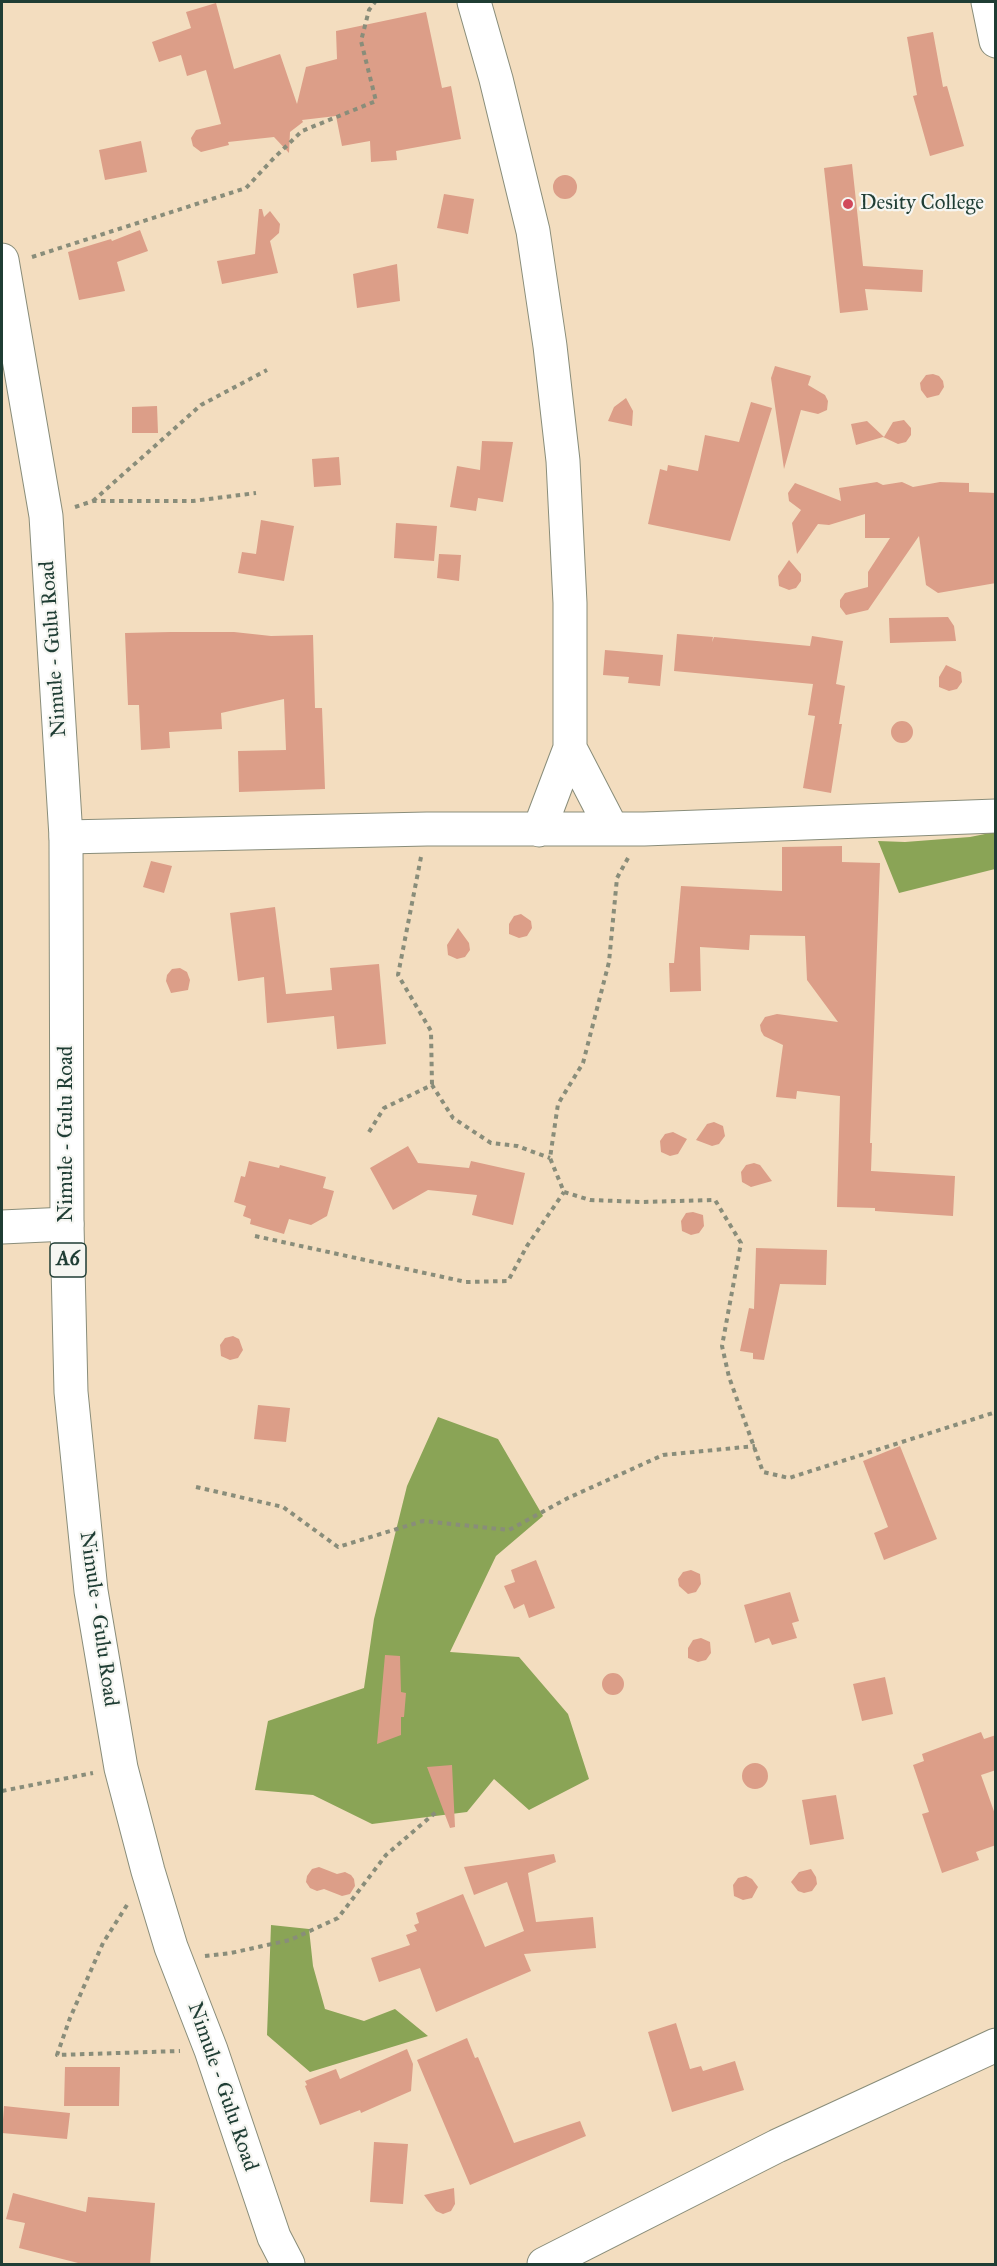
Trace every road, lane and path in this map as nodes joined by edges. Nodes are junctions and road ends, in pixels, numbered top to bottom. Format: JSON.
{"nodes":[{"id":1,"x":375,"y":2,"type":"edge"},
{"id":2,"x":474,"y":2,"type":"edge"},
{"id":3,"x":988,"y":2,"type":"edge"},
{"id":4,"x":996,"y":41,"type":"edge"},
{"id":5,"x":2,"y":263,"type":"edge"},
{"id":6,"x":267,"y":370,"type":"dead end"},
{"id":7,"x":256,"y":493,"type":"dead end"},
{"id":8,"x":93,"y":501,"type":"junction"},
{"id":9,"x":46,"y":516,"type":"junction"},
{"id":10,"x":570,"y":748,"type":"junction"},
{"id":11,"x":996,"y":816,"type":"edge"},
{"id":12,"x":427,"y":829,"type":"junction"},
{"id":13,"x":612,"y":829,"type":"junction"},
{"id":14,"x":644,"y":829,"type":"junction"},
{"id":15,"x":539,"y":830,"type":"junction"},
{"id":16,"x":66,"y":837,"type":"junction"},
{"id":17,"x":432,"y":1085,"type":"junction"},
{"id":18,"x":369,"y":1131,"type":"dead end"},
{"id":19,"x":550,"y":1158,"type":"junction"},
{"id":20,"x":564,"y":1192,"type":"junction"},
{"id":21,"x":67,"y":1224,"type":"junction"},
{"id":22,"x":2,"y":1227,"type":"edge"},
{"id":23,"x":255,"y":1236,"type":"dead end"},
{"id":24,"x":996,"y":1412,"type":"edge"},
{"id":25,"x":755,"y":1446,"type":"junction"},
{"id":26,"x":196,"y":1487,"type":"dead end"},
{"id":27,"x":120,"y":1768,"type":"junction"},
{"id":28,"x":2,"y":1791,"type":"edge"},
{"id":29,"x":436,"y":1812,"type":"dead end"},
{"id":30,"x":148,"y":1871,"type":"junction"},
{"id":31,"x":171,"y":1947,"type":"junction"},
{"id":32,"x":996,"y":2045,"type":"edge"},
{"id":33,"x":211,"y":2050,"type":"junction"},
{"id":34,"x":278,"y":2255,"type":"edge"},
{"id":35,"x":544,"y":2265,"type":"edge"}],
"edges":[{"from":1,"to":5,"type":"path"},
{"from":2,"to":10,"type":"street"},
{"from":3,"to":4,"type":"street"},
{"from":5,"to":9,"type":"street","name":"Nimule - Gulu Road","number":"A6"},
{"from":6,"to":8,"type":"path"},
{"from":7,"to":8,"type":"path"},
{"from":8,"to":9,"type":"path"},
{"from":9,"to":16,"type":"street","name":"Nimule - Gulu Road","number":"A6"},
{"from":10,"to":13,"type":"street"},
{"from":10,"to":15,"type":"street"},
{"from":11,"to":14,"type":"street"},
{"from":12,"to":15,"type":"street"},
{"from":12,"to":16,"type":"street"},
{"from":12,"to":17,"type":"path"},
{"from":13,"to":14,"type":"street"},
{"from":13,"to":15,"type":"street"},
{"from":14,"to":19,"type":"path"},
{"from":16,"to":21,"type":"street","name":"Nimule - Gulu Road","number":"A6"},
{"from":17,"to":18,"type":"path"},
{"from":17,"to":19,"type":"path"},
{"from":19,"to":20,"type":"path"},
{"from":20,"to":23,"type":"path"},
{"from":20,"to":25,"type":"path"},
{"from":21,"to":22,"type":"street"},
{"from":21,"to":27,"type":"street","name":"Nimule - Gulu Road","number":"A6"},
{"from":24,"to":25,"type":"path"},
{"from":25,"to":26,"type":"path"},
{"from":27,"to":28,"type":"path"},
{"from":27,"to":30,"type":"street","name":"Nimule - Gulu Road","number":"A6"},
{"from":29,"to":31,"type":"path"},
{"from":30,"to":31,"type":"street","name":"Nimule - Gulu Road","number":"A6"},
{"from":30,"to":33,"type":"path"},
{"from":31,"to":33,"type":"street","name":"Nimule - Gulu Road","number":"A6"},
{"from":32,"to":35,"type":"street"},
{"from":33,"to":34,"type":"street","name":"Nimule - Gulu Road","number":"A6"}]}
